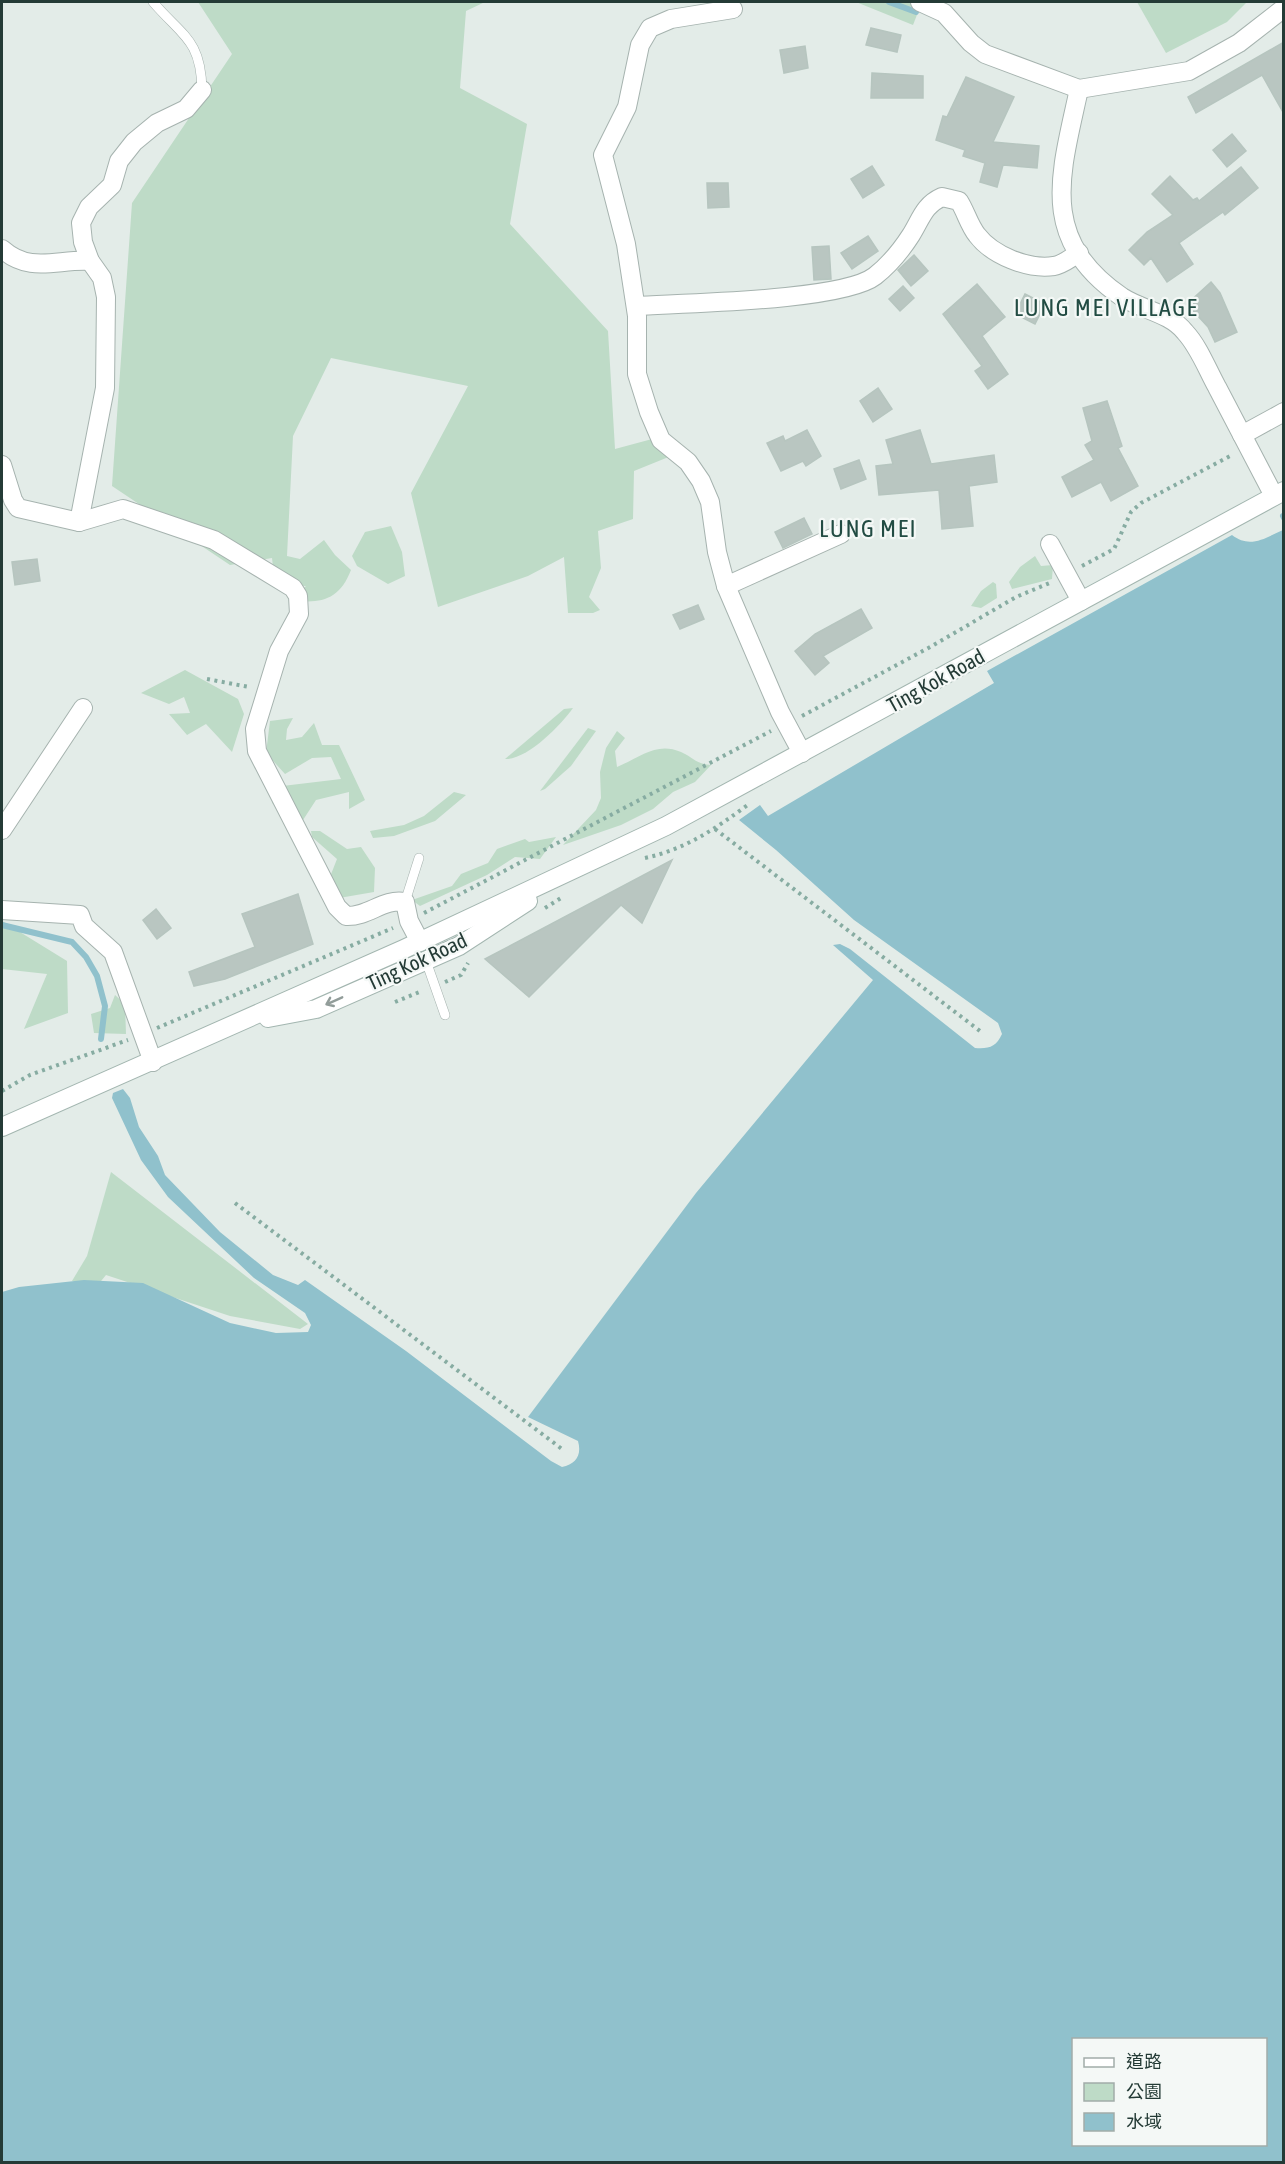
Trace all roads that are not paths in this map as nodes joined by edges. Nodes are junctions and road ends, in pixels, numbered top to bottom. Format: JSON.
{"nodes":[{"id":1,"x":153,"y":2,"type":"edge"},
{"id":2,"x":920,"y":2,"type":"edge"},
{"id":3,"x":1284,"y":8,"type":"edge"},
{"id":4,"x":733,"y":9,"type":"dead end"},
{"id":5,"x":1079,"y":89,"type":"junction"},
{"id":6,"x":202,"y":90,"type":"joint"},
{"id":7,"x":2,"y":249,"type":"edge"},
{"id":8,"x":1079,"y":253,"type":"junction"},
{"id":9,"x":90,"y":261,"type":"junction"},
{"id":10,"x":636,"y":306,"type":"junction"},
{"id":11,"x":1284,"y":412,"type":"edge"},
{"id":12,"x":1241,"y":443,"type":"junction"},
{"id":13,"x":2,"y":465,"type":"edge"},
{"id":14,"x":1279,"y":493,"type":"edge"},
{"id":15,"x":79,"y":522,"type":"junction"},
{"id":16,"x":841,"y":534,"type":"dead end"},
{"id":17,"x":1050,"y":544,"type":"dead end"},
{"id":18,"x":726,"y":586,"type":"junction"},
{"id":19,"x":1081,"y":602,"type":"junction"},
{"id":20,"x":83,"y":708,"type":"dead end"},
{"id":21,"x":802,"y":753,"type":"junction"},
{"id":22,"x":2,"y":830,"type":"edge"},
{"id":23,"x":419,"y":858,"type":"dead end"},
{"id":24,"x":586,"y":864,"type":"junction"},
{"id":25,"x":405,"y":902,"type":"junction"},
{"id":26,"x":2,"y":910,"type":"edge"},
{"id":27,"x":420,"y":942,"type":"junction"},
{"id":28,"x":426,"y":961,"type":"junction"},
{"id":29,"x":445,"y":1015,"type":"dead end"},
{"id":30,"x":234,"y":1026,"type":"junction"},
{"id":31,"x":153,"y":1062,"type":"junction"},
{"id":32,"x":2,"y":1127,"type":"edge"}],
"edges":[{"from":1,"to":6,"type":"lane"},
{"from":2,"to":5,"type":"street"},
{"from":3,"to":5,"type":"street"},
{"from":4,"to":10,"type":"street"},
{"from":5,"to":8,"type":"street"},
{"from":6,"to":9,"type":"street"},
{"from":7,"to":9,"type":"street"},
{"from":8,"to":10,"type":"street"},
{"from":8,"to":12,"type":"street"},
{"from":9,"to":15,"type":"street"},
{"from":10,"to":18,"type":"street"},
{"from":11,"to":12,"type":"street"},
{"from":12,"to":14,"type":"street"},
{"from":13,"to":15,"type":"street"},
{"from":14,"to":19,"type":"street","name":"Ting Kok Road"},
{"from":15,"to":25,"type":"street"},
{"from":16,"to":18,"type":"street"},
{"from":17,"to":19,"type":"street"},
{"from":18,"to":21,"type":"street"},
{"from":19,"to":21,"type":"street","name":"Ting Kok Road"},
{"from":20,"to":22,"type":"street"},
{"from":21,"to":24,"type":"street","name":"Ting Kok Road"},
{"from":23,"to":25,"type":"lane"},
{"from":24,"to":27,"type":"street","name":"Ting Kok Road"},
{"from":24,"to":28,"type":"street","name":"Ting Kok Road"},
{"from":25,"to":27,"type":"street"},
{"from":26,"to":31,"type":"street"},
{"from":27,"to":28,"type":"lane"},
{"from":27,"to":30,"type":"street","name":"Ting Kok Road"},
{"from":28,"to":29,"type":"lane"},
{"from":28,"to":30,"type":"street","name":"Ting Kok Road","one_way":true},
{"from":30,"to":31,"type":"street","name":"Ting Kok Road"},
{"from":31,"to":32,"type":"street","name":"Ting Kok Road"}]}
